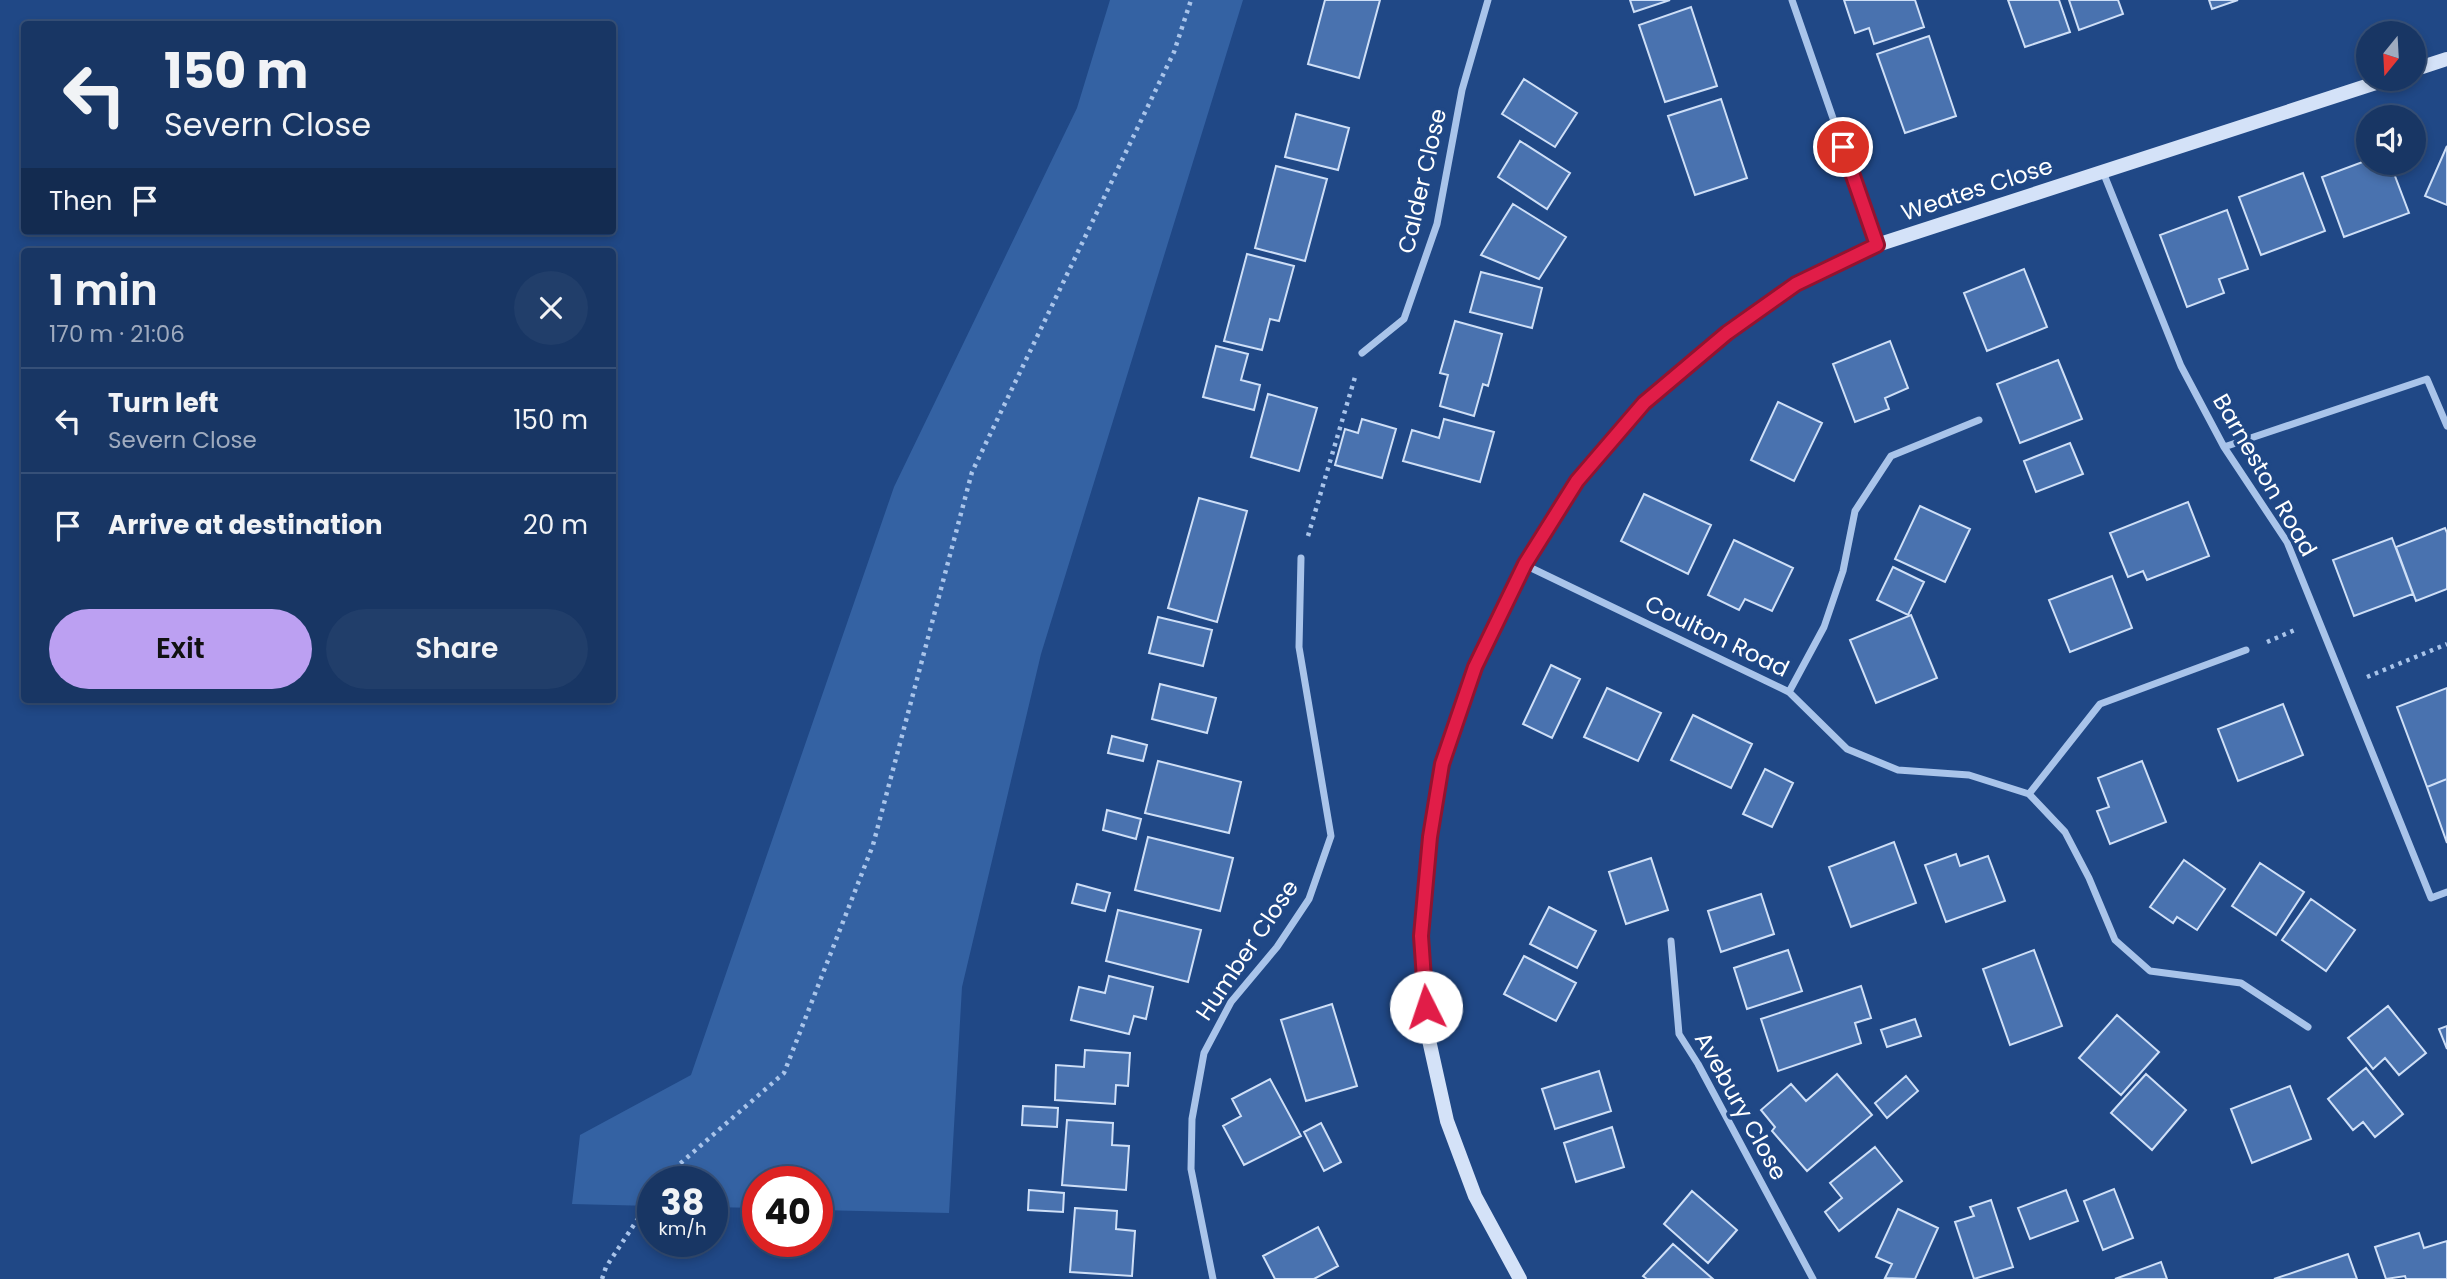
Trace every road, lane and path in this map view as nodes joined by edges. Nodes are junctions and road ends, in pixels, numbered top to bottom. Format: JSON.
{"nodes":[{"id":1,"x":1191,"y":0,"type":"edge"},
{"id":2,"x":1488,"y":0,"type":"edge"},
{"id":3,"x":1792,"y":0,"type":"edge"},
{"id":4,"x":2447,"y":59,"type":"edge"},
{"id":5,"x":2426,"y":66,"type":"edge"},
{"id":6,"x":2356,"y":90,"type":"edge"},
{"id":7,"x":2103,"y":173,"type":"junction"},
{"id":8,"x":1877,"y":245,"type":"junction"},
{"id":9,"x":1362,"y":353,"type":"joint"},
{"id":10,"x":1979,"y":420,"type":"dead end"},
{"id":11,"x":2447,"y":426,"type":"edge"},
{"id":12,"x":2224,"y":447,"type":"junction"},
{"id":13,"x":1301,"y":558,"type":"joint"},
{"id":14,"x":1525,"y":564,"type":"junction"},
{"id":15,"x":2319,"y":620,"type":"junction"},
{"id":16,"x":2447,"y":644,"type":"edge"},
{"id":17,"x":2246,"y":650,"type":"joint"},
{"id":18,"x":2346,"y":685,"type":"junction"},
{"id":19,"x":1789,"y":692,"type":"junction"},
{"id":20,"x":2029,"y":794,"type":"junction"},
{"id":21,"x":2447,"y":892,"type":"edge"},
{"id":22,"x":1671,"y":942,"type":"dead end"},
{"id":23,"x":2308,"y":1027,"type":"dead end"},
{"id":24,"x":677,"y":1166,"type":"edge"},
{"id":25,"x":637,"y":1220,"type":"edge"},
{"id":26,"x":602,"y":1279,"type":"edge"},
{"id":27,"x":1213,"y":1279,"type":"edge"},
{"id":28,"x":1520,"y":1279,"type":"edge"},
{"id":29,"x":1813,"y":1279,"type":"edge"}],
"edges":[{"from":1,"to":24,"type":"path"},
{"from":2,"to":9,"type":"street","name":"Calder Close"},
{"from":3,"to":8,"type":"street"},
{"from":4,"to":5,"type":"street"},
{"from":6,"to":7,"type":"street","name":"Weates Close"},
{"from":7,"to":8,"type":"street","name":"Weates Close"},
{"from":7,"to":12,"type":"street","name":"Barneston Road"},
{"from":8,"to":14,"type":"street","name":"Weates Close"},
{"from":9,"to":13,"type":"path"},
{"from":10,"to":19,"type":"street"},
{"from":11,"to":12,"type":"street"},
{"from":12,"to":15,"type":"street","name":"Barneston Road"},
{"from":13,"to":27,"type":"street","name":"Humber Close"},
{"from":14,"to":19,"type":"street","name":"Coulton Road"},
{"from":14,"to":28,"type":"street","name":"Weates Close"},
{"from":15,"to":17,"type":"path"},
{"from":15,"to":18,"type":"street","name":"Barneston Road"},
{"from":16,"to":18,"type":"path"},
{"from":17,"to":20,"type":"street"},
{"from":18,"to":21,"type":"street","name":"Barneston Road"},
{"from":19,"to":20,"type":"street","name":"Coulton Road"},
{"from":20,"to":23,"type":"street","name":"Coulton Road"},
{"from":22,"to":29,"type":"street","name":"Avebury Close"},
{"from":25,"to":26,"type":"path"}]}
